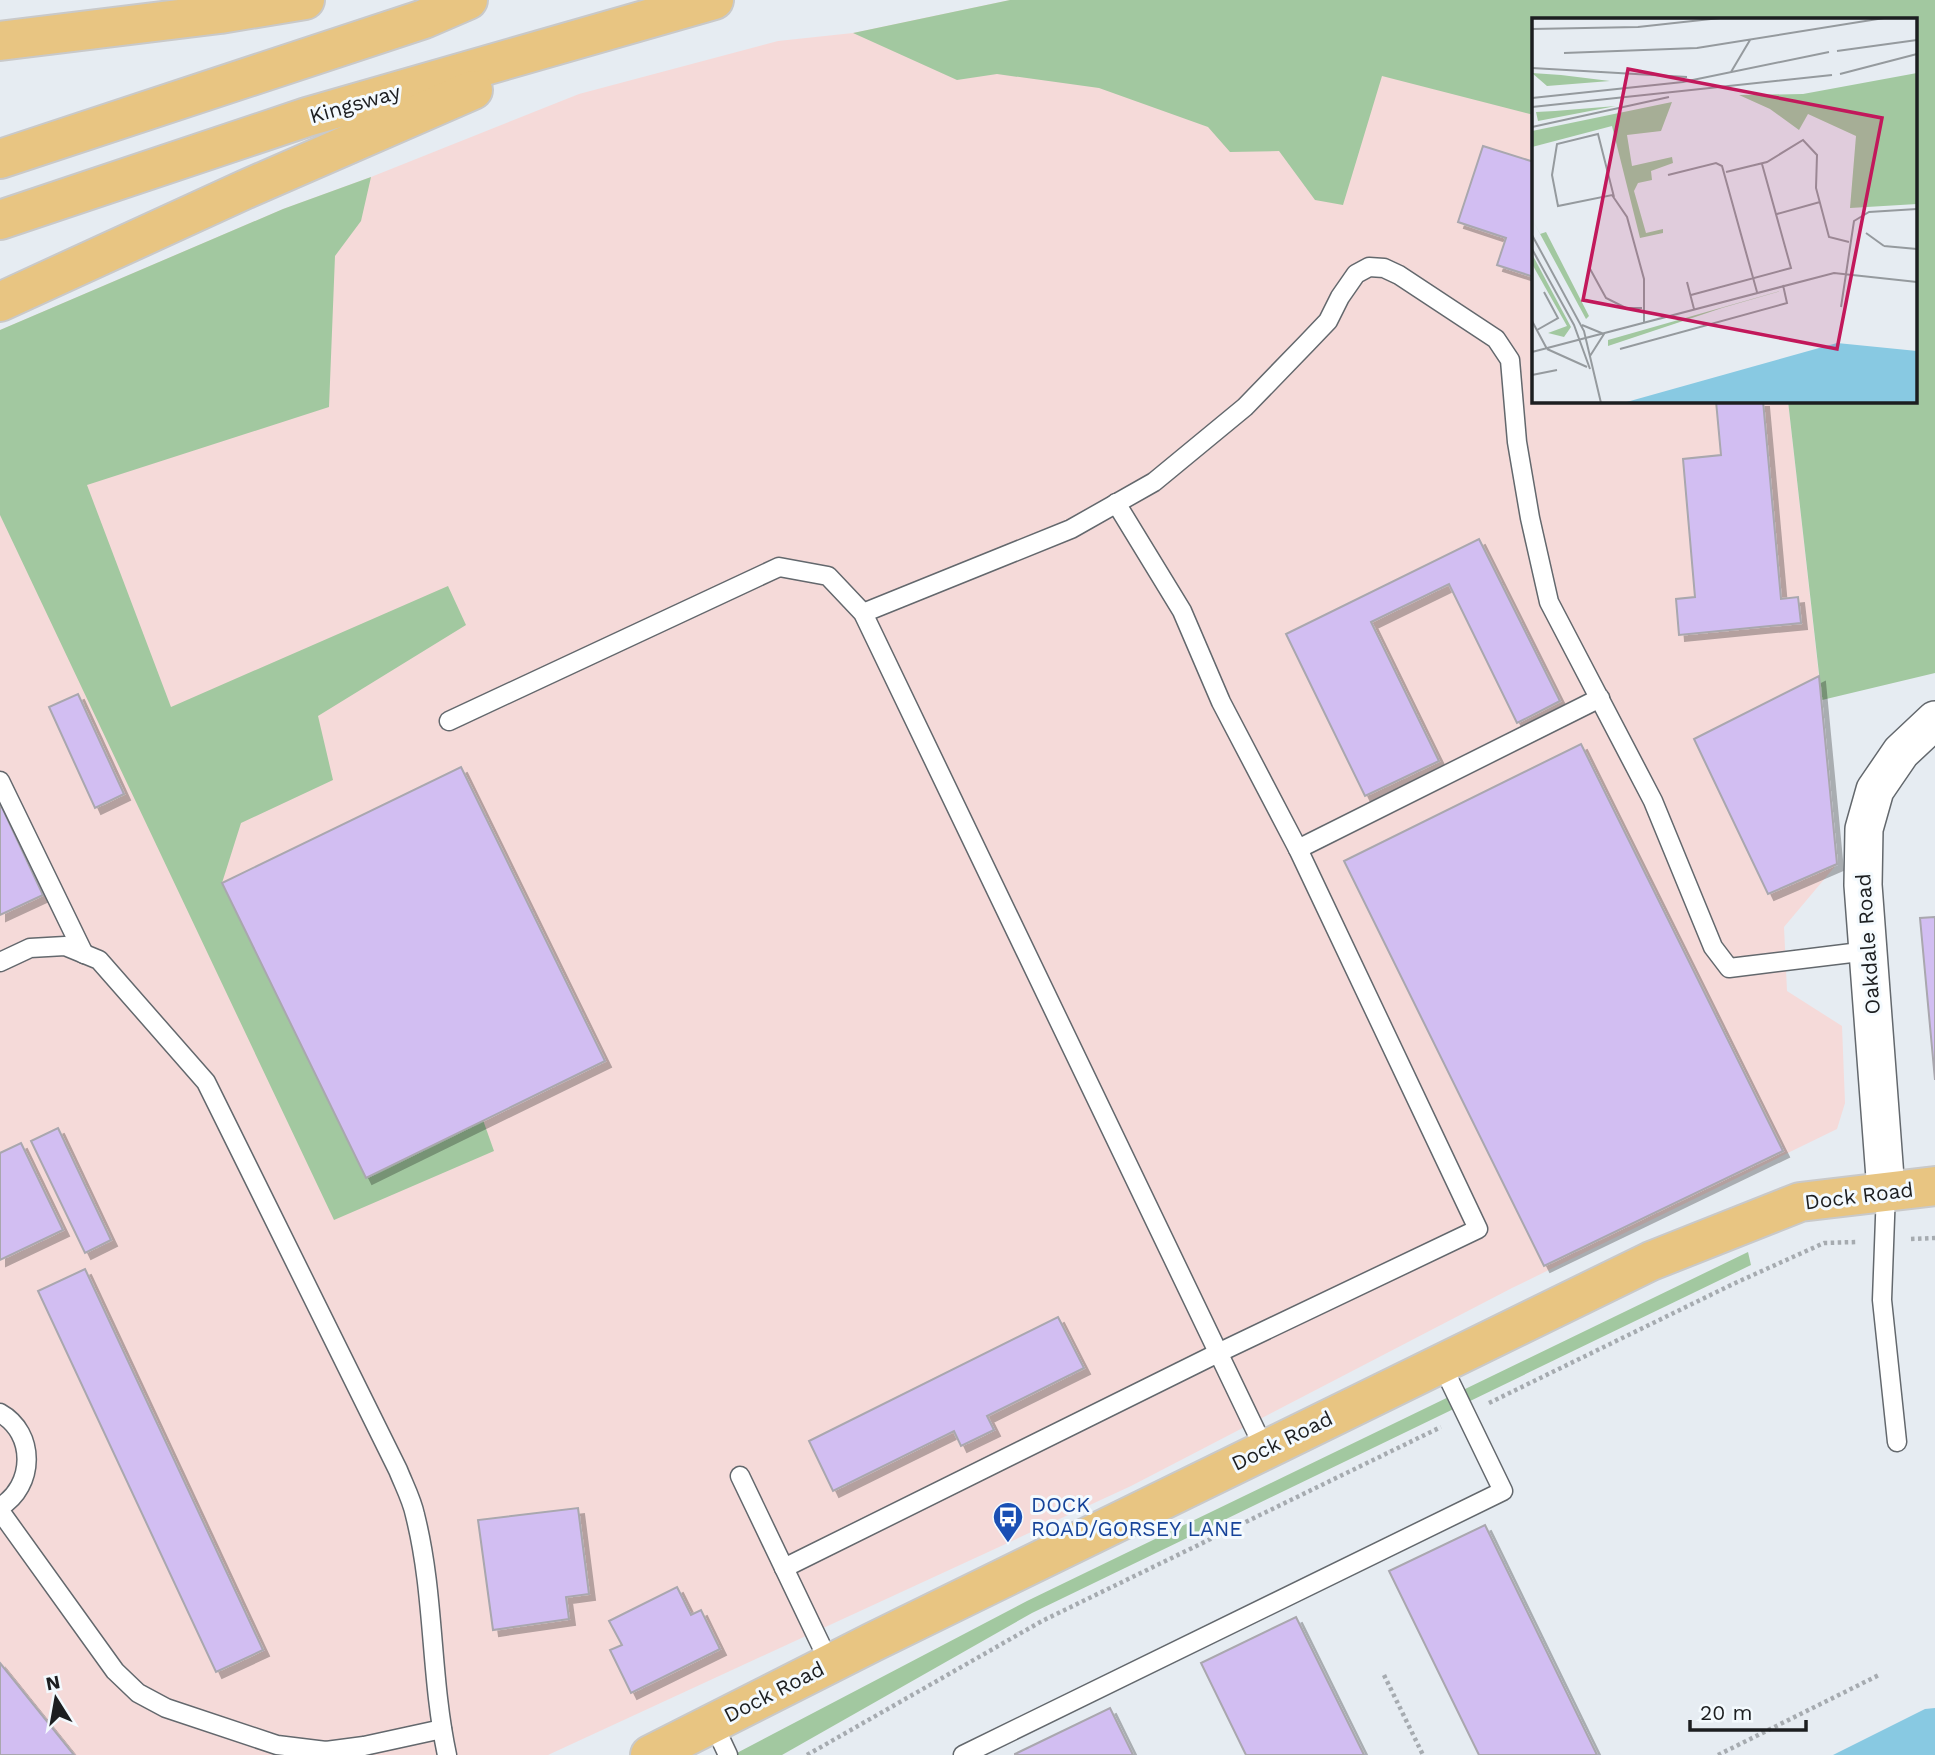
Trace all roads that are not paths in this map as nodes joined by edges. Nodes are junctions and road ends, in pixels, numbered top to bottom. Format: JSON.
{"nodes":[{"id":1,"x":305,"y":0,"type":"edge"},
{"id":2,"x":468,"y":0,"type":"edge"},
{"id":3,"x":714,"y":0,"type":"edge"},
{"id":4,"x":620,"y":26,"type":"junction"},
{"id":5,"x":0,"y":41,"type":"edge"},
{"id":6,"x":0,"y":159,"type":"edge"},
{"id":7,"x":0,"y":220,"type":"edge"},
{"id":8,"x":0,"y":303,"type":"edge"},
{"id":9,"x":1116,"y":503,"type":"junction"},
{"id":10,"x":863,"y":613,"type":"junction"},
{"id":11,"x":1600,"y":698,"type":"junction"},
{"id":12,"x":1935,"y":720,"type":"edge"},
{"id":13,"x":449,"y":721,"type":"dead end"},
{"id":14,"x":0,"y":781,"type":"edge"},
{"id":15,"x":1297,"y":849,"type":"junction"},
{"id":16,"x":1868,"y":951,"type":"junction"},
{"id":17,"x":85,"y":954,"type":"junction"},
{"id":18,"x":0,"y":962,"type":"edge"},
{"id":19,"x":1935,"y":1186,"type":"edge"},
{"id":20,"x":1886,"y":1191,"type":"junction"},
{"id":21,"x":1218,"y":1353,"type":"junction"},
{"id":22,"x":1441,"y":1363,"type":"junction"},
{"id":23,"x":0,"y":1413,"type":"edge"},
{"id":24,"x":1898,"y":1442,"type":"dead end"},
{"id":25,"x":1265,"y":1450,"type":"junction"},
{"id":26,"x":740,"y":1476,"type":"dead end"},
{"id":27,"x":0,"y":1509,"type":"edge"},
{"id":28,"x":784,"y":1569,"type":"junction"},
{"id":29,"x":830,"y":1664,"type":"junction"},
{"id":30,"x":442,"y":1729,"type":"junction"},
{"id":31,"x":720,"y":1739,"type":"edge"},
{"id":32,"x":447,"y":1755,"type":"edge"},
{"id":33,"x":650,"y":1755,"type":"edge"},
{"id":34,"x":963,"y":1755,"type":"edge"}],
"edges":[{"from":1,"to":5,"type":"highway"},
{"from":2,"to":6,"type":"highway"},
{"from":3,"to":4,"type":"highway","name":"Kingsway"},
{"from":4,"to":7,"type":"highway","name":"Kingsway"},
{"from":4,"to":8,"type":"highway"},
{"from":9,"to":10,"type":"lane"},
{"from":9,"to":11,"type":"lane"},
{"from":9,"to":15,"type":"lane"},
{"from":10,"to":13,"type":"lane"},
{"from":10,"to":21,"type":"lane"},
{"from":11,"to":15,"type":"lane"},
{"from":11,"to":16,"type":"lane"},
{"from":12,"to":16,"type":"street","name":"Oakdale Road"},
{"from":14,"to":17,"type":"lane"},
{"from":15,"to":21,"type":"lane"},
{"from":16,"to":20,"type":"street","name":"Oakdale Road"},
{"from":17,"to":18,"type":"lane"},
{"from":17,"to":30,"type":"lane"},
{"from":19,"to":20,"type":"highway","name":"Dock Road"},
{"from":20,"to":22,"type":"highway","name":"Dock Road"},
{"from":20,"to":24,"type":"lane"},
{"from":21,"to":25,"type":"lane"},
{"from":21,"to":28,"type":"lane"},
{"from":22,"to":25,"type":"highway","name":"Dock Road"},
{"from":22,"to":34,"type":"lane"},
{"from":23,"to":27,"type":"lane"},
{"from":25,"to":29,"type":"highway","name":"Dock Road"},
{"from":26,"to":28,"type":"lane"},
{"from":27,"to":30,"type":"lane"},
{"from":28,"to":29,"type":"lane"},
{"from":29,"to":31,"type":"highway","name":"Dock Road"},
{"from":30,"to":32,"type":"lane"},
{"from":31,"to":33,"type":"highway","name":"Dock Road"}]}
